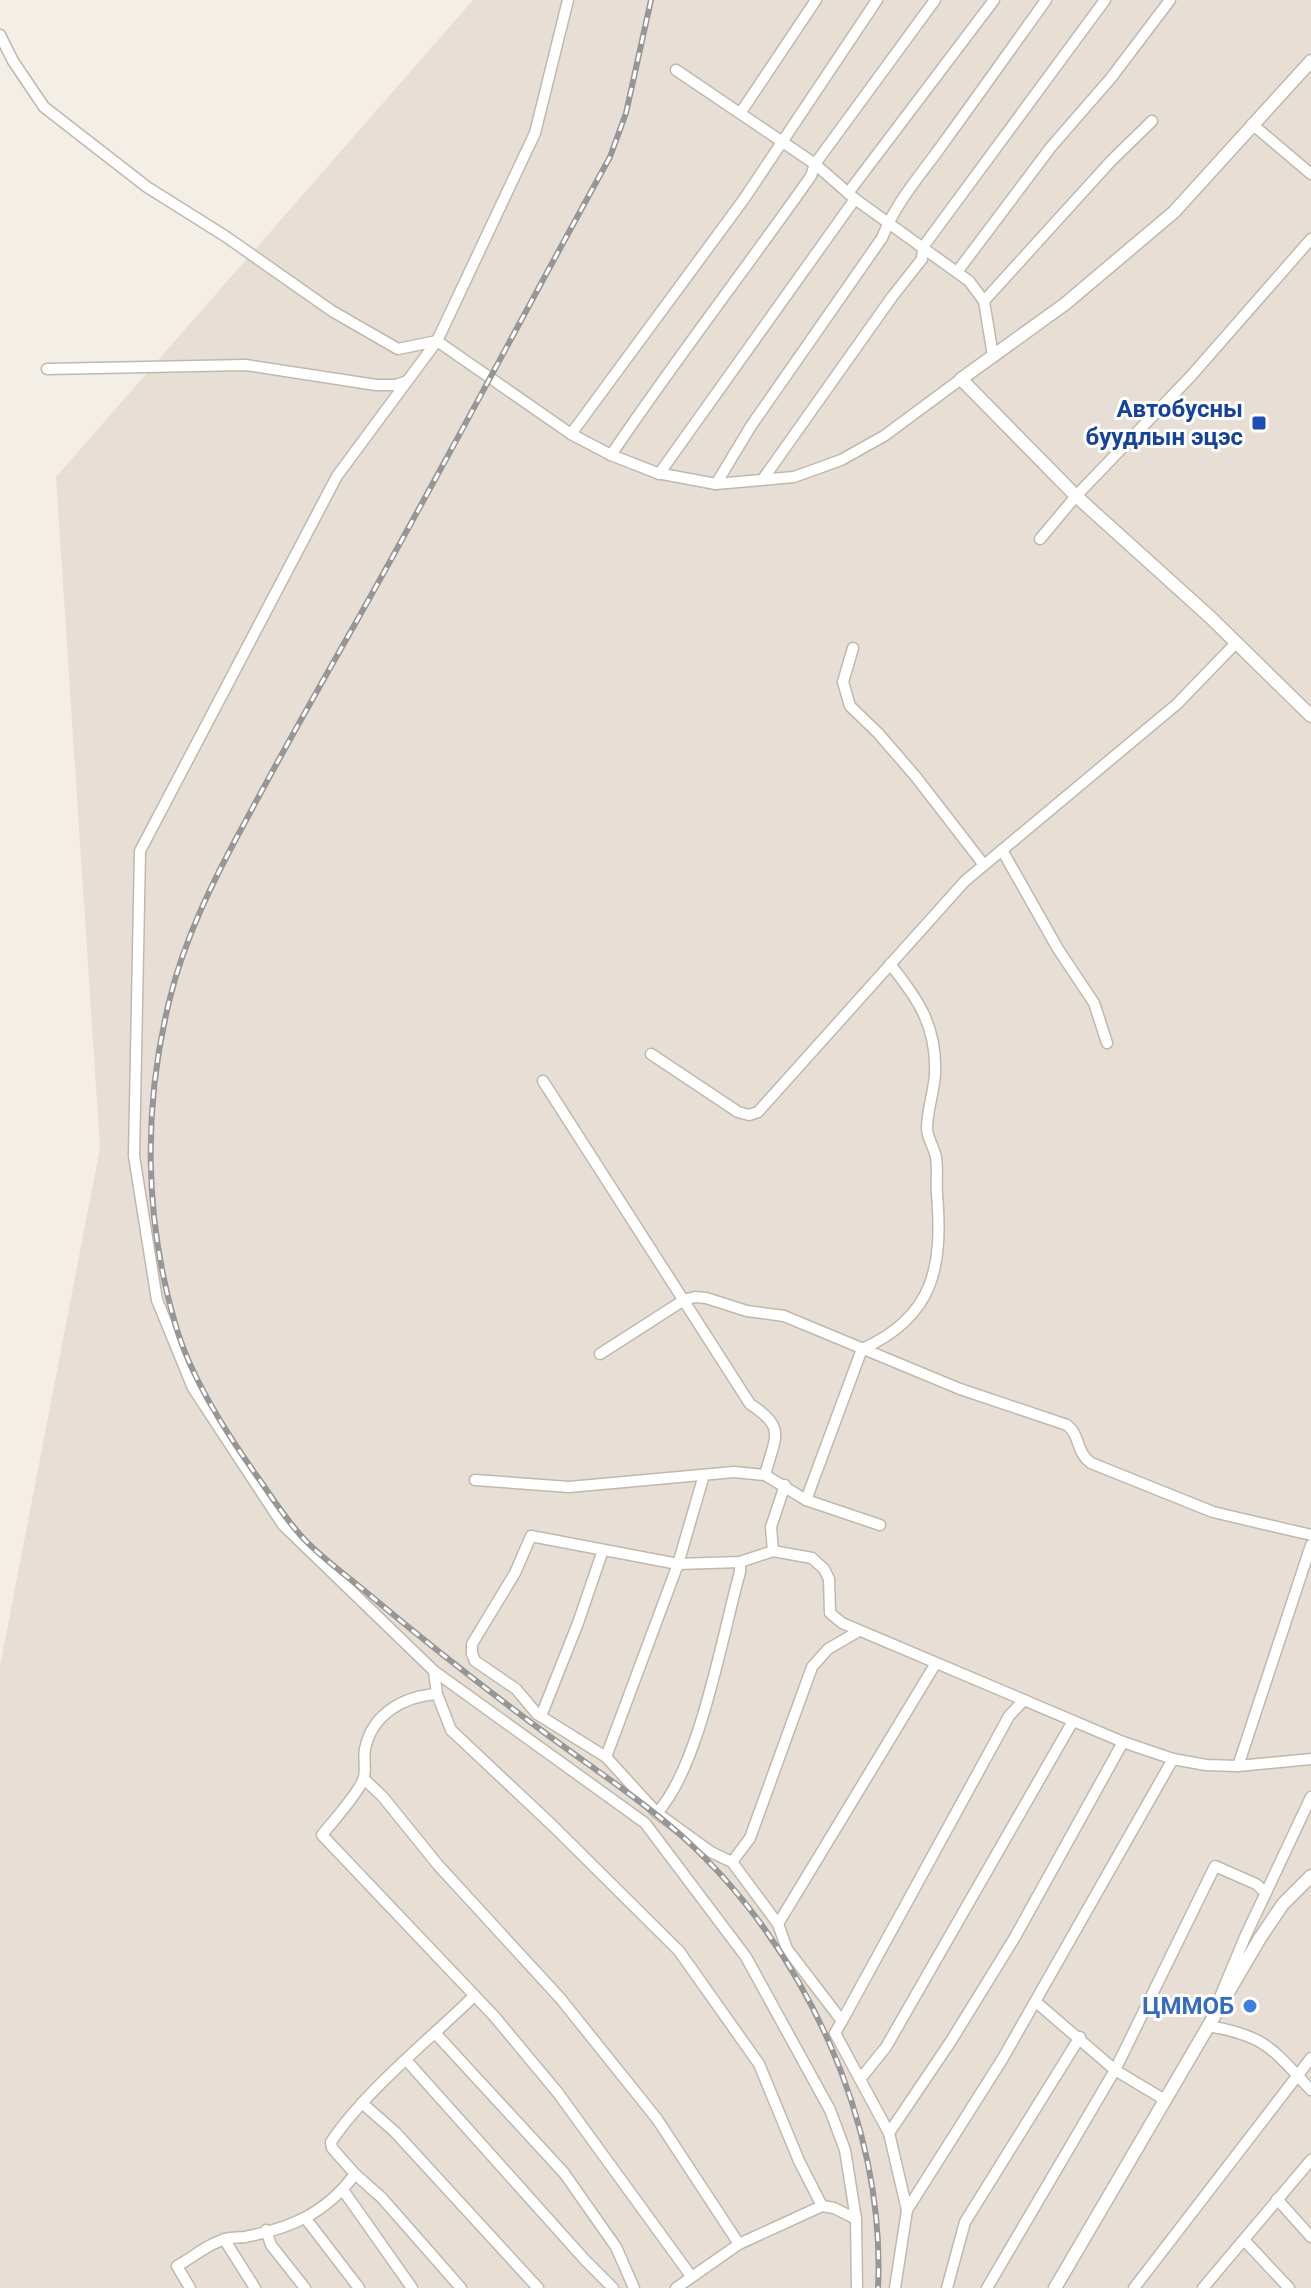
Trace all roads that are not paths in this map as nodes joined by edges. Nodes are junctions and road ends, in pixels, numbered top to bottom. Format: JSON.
{"nodes":[{"id":1,"x":568,"y":0,"type":"edge"},
{"id":2,"x":816,"y":0,"type":"edge"},
{"id":3,"x":877,"y":0,"type":"edge"},
{"id":4,"x":935,"y":0,"type":"edge"},
{"id":5,"x":994,"y":0,"type":"edge"},
{"id":6,"x":1046,"y":0,"type":"edge"},
{"id":7,"x":1105,"y":0,"type":"edge"},
{"id":8,"x":1170,"y":0,"type":"edge"},
{"id":9,"x":0,"y":35,"type":"edge"},
{"id":10,"x":1311,"y":61,"type":"edge"},
{"id":11,"x":676,"y":70,"type":"dead end"},
{"id":12,"x":741,"y":112,"type":"junction"},
{"id":13,"x":1152,"y":121,"type":"dead end"},
{"id":14,"x":1252,"y":124,"type":"junction"},
{"id":15,"x":781,"y":142,"type":"junction"},
{"id":16,"x":815,"y":164,"type":"junction"},
{"id":17,"x":1311,"y":174,"type":"edge"},
{"id":18,"x":852,"y":196,"type":"junction"},
{"id":19,"x":889,"y":221,"type":"junction"},
{"id":20,"x":1311,"y":239,"type":"edge"},
{"id":21,"x":923,"y":247,"type":"junction"},
{"id":22,"x":957,"y":272,"type":"junction"},
{"id":23,"x":984,"y":301,"type":"junction"},
{"id":24,"x":437,"y":341,"type":"junction"},
{"id":25,"x":993,"y":356,"type":"junction"},
{"id":26,"x":47,"y":369,"type":"dead end"},
{"id":27,"x":961,"y":379,"type":"junction"},
{"id":28,"x":407,"y":381,"type":"junction"},
{"id":29,"x":571,"y":434,"type":"junction"},
{"id":30,"x":611,"y":455,"type":"junction"},
{"id":31,"x":659,"y":474,"type":"junction"},
{"id":32,"x":763,"y":479,"type":"junction"},
{"id":33,"x":716,"y":484,"type":"junction"},
{"id":34,"x":1076,"y":496,"type":"junction"},
{"id":35,"x":1040,"y":539,"type":"dead end"},
{"id":36,"x":1236,"y":643,"type":"junction"},
{"id":37,"x":853,"y":648,"type":"dead end"},
{"id":38,"x":1311,"y":716,"type":"edge"},
{"id":39,"x":1002,"y":850,"type":"junction"},
{"id":40,"x":984,"y":865,"type":"junction"},
{"id":41,"x":890,"y":964,"type":"junction"},
{"id":42,"x":1107,"y":1043,"type":"dead end"},
{"id":43,"x":651,"y":1054,"type":"dead end"},
{"id":44,"x":543,"y":1081,"type":"dead end"},
{"id":45,"x":684,"y":1300,"type":"junction"},
{"id":46,"x":862,"y":1349,"type":"junction"},
{"id":47,"x":600,"y":1354,"type":"dead end"},
{"id":48,"x":704,"y":1475,"type":"junction"},
{"id":49,"x":765,"y":1475,"type":"junction"},
{"id":50,"x":475,"y":1480,"type":"dead end"},
{"id":51,"x":785,"y":1485,"type":"junction"},
{"id":52,"x":806,"y":1500,"type":"junction"},
{"id":53,"x":880,"y":1525,"type":"dead end"},
{"id":54,"x":1311,"y":1535,"type":"edge"},
{"id":55,"x":1311,"y":1545,"type":"edge"},
{"id":56,"x":603,"y":1550,"type":"junction"},
{"id":57,"x":773,"y":1551,"type":"junction"},
{"id":58,"x":740,"y":1562,"type":"junction"},
{"id":59,"x":678,"y":1564,"type":"junction"},
{"id":60,"x":859,"y":1631,"type":"junction"},
{"id":61,"x":936,"y":1663,"type":"junction"},
{"id":62,"x":434,"y":1671,"type":"junction"},
{"id":63,"x":437,"y":1694,"type":"junction"},
{"id":64,"x":1024,"y":1700,"type":"junction"},
{"id":65,"x":541,"y":1716,"type":"junction"},
{"id":66,"x":1073,"y":1721,"type":"junction"},
{"id":67,"x":1123,"y":1742,"type":"junction"},
{"id":68,"x":606,"y":1757,"type":"junction"},
{"id":69,"x":1173,"y":1759,"type":"junction"},
{"id":70,"x":1311,"y":1759,"type":"edge"},
{"id":71,"x":1238,"y":1766,"type":"junction"},
{"id":72,"x":364,"y":1779,"type":"junction"},
{"id":73,"x":1311,"y":1797,"type":"edge"},
{"id":74,"x":657,"y":1813,"type":"junction"},
{"id":75,"x":732,"y":1862,"type":"junction"},
{"id":76,"x":1311,"y":1876,"type":"edge"},
{"id":77,"x":1266,"y":1893,"type":"junction"},
{"id":78,"x":778,"y":1924,"type":"junction"},
{"id":79,"x":473,"y":1997,"type":"junction"},
{"id":80,"x":1036,"y":2002,"type":"junction"},
{"id":81,"x":842,"y":2021,"type":"junction"},
{"id":82,"x":1208,"y":2026,"type":"junction"},
{"id":83,"x":436,"y":2034,"type":"junction"},
{"id":84,"x":1080,"y":2037,"type":"junction"},
{"id":85,"x":1311,"y":2058,"type":"edge"},
{"id":86,"x":407,"y":2061,"type":"junction"},
{"id":87,"x":1115,"y":2070,"type":"junction"},
{"id":88,"x":1302,"y":2073,"type":"edge"},
{"id":89,"x":861,"y":2078,"type":"junction"},
{"id":90,"x":1311,"y":2090,"type":"edge"},
{"id":91,"x":1165,"y":2100,"type":"junction"},
{"id":92,"x":362,"y":2103,"type":"junction"},
{"id":93,"x":889,"y":2133,"type":"junction"},
{"id":94,"x":1311,"y":2160,"type":"edge"},
{"id":95,"x":355,"y":2174,"type":"junction"},
{"id":96,"x":343,"y":2190,"type":"junction"},
{"id":97,"x":1277,"y":2199,"type":"junction"},
{"id":98,"x":822,"y":2206,"type":"junction"},
{"id":99,"x":907,"y":2210,"type":"junction"},
{"id":100,"x":306,"y":2219,"type":"junction"},
{"id":101,"x":856,"y":2219,"type":"junction"},
{"id":102,"x":266,"y":2230,"type":"junction"},
{"id":103,"x":1311,"y":2237,"type":"edge"},
{"id":104,"x":224,"y":2239,"type":"junction"},
{"id":105,"x":1244,"y":2240,"type":"junction"},
{"id":106,"x":739,"y":2244,"type":"junction"},
{"id":107,"x":691,"y":2276,"type":"junction"},
{"id":108,"x":1210,"y":2285,"type":"edge"},
{"id":109,"x":190,"y":2288,"type":"edge"},
{"id":110,"x":255,"y":2288,"type":"edge"},
{"id":111,"x":305,"y":2288,"type":"edge"},
{"id":112,"x":359,"y":2288,"type":"edge"},
{"id":113,"x":412,"y":2288,"type":"edge"},
{"id":114,"x":461,"y":2288,"type":"edge"},
{"id":115,"x":538,"y":2288,"type":"edge"},
{"id":116,"x":613,"y":2288,"type":"edge"},
{"id":117,"x":634,"y":2288,"type":"edge"},
{"id":118,"x":676,"y":2288,"type":"edge"},
{"id":119,"x":857,"y":2288,"type":"edge"},
{"id":120,"x":895,"y":2288,"type":"edge"},
{"id":121,"x":947,"y":2288,"type":"edge"},
{"id":122,"x":987,"y":2288,"type":"edge"},
{"id":123,"x":1055,"y":2288,"type":"edge"},
{"id":124,"x":1134,"y":2288,"type":"edge"},
{"id":125,"x":1289,"y":2288,"type":"edge"}],
"edges":[{"from":1,"to":24,"type":"street"},
{"from":2,"to":12,"type":"street"},
{"from":3,"to":15,"type":"street"},
{"from":4,"to":16,"type":"street"},
{"from":5,"to":18,"type":"street"},
{"from":6,"to":19,"type":"street"},
{"from":7,"to":21,"type":"street"},
{"from":8,"to":22,"type":"street"},
{"from":9,"to":24,"type":"street"},
{"from":10,"to":14,"type":"street"},
{"from":11,"to":12,"type":"street"},
{"from":12,"to":15,"type":"street"},
{"from":13,"to":23,"type":"street"},
{"from":14,"to":17,"type":"street"},
{"from":14,"to":25,"type":"street"},
{"from":15,"to":16,"type":"street"},
{"from":15,"to":29,"type":"street"},
{"from":16,"to":18,"type":"street"},
{"from":16,"to":30,"type":"street"},
{"from":18,"to":19,"type":"street"},
{"from":18,"to":31,"type":"street"},
{"from":19,"to":21,"type":"street"},
{"from":19,"to":33,"type":"street"},
{"from":20,"to":34,"type":"street"},
{"from":21,"to":22,"type":"street"},
{"from":21,"to":32,"type":"street"},
{"from":22,"to":23,"type":"street"},
{"from":23,"to":25,"type":"street"},
{"from":24,"to":28,"type":"street"},
{"from":24,"to":29,"type":"street"},
{"from":25,"to":27,"type":"street"},
{"from":26,"to":28,"type":"street"},
{"from":27,"to":32,"type":"street"},
{"from":27,"to":34,"type":"street"},
{"from":28,"to":62,"type":"street"},
{"from":29,"to":30,"type":"street"},
{"from":30,"to":31,"type":"street"},
{"from":31,"to":33,"type":"street"},
{"from":32,"to":33,"type":"street"},
{"from":34,"to":35,"type":"street"},
{"from":34,"to":36,"type":"street"},
{"from":36,"to":38,"type":"street"},
{"from":36,"to":39,"type":"street"},
{"from":37,"to":40,"type":"street"},
{"from":39,"to":40,"type":"street"},
{"from":39,"to":42,"type":"street"},
{"from":40,"to":41,"type":"street"},
{"from":41,"to":43,"type":"street"},
{"from":41,"to":46,"type":"street"},
{"from":44,"to":45,"type":"street"},
{"from":45,"to":46,"type":"street"},
{"from":45,"to":47,"type":"street"},
{"from":45,"to":49,"type":"street"},
{"from":46,"to":52,"type":"street"},
{"from":46,"to":54,"type":"street"},
{"from":48,"to":49,"type":"street"},
{"from":48,"to":50,"type":"street"},
{"from":48,"to":59,"type":"street"},
{"from":49,"to":51,"type":"street"},
{"from":51,"to":52,"type":"street"},
{"from":51,"to":57,"type":"street"},
{"from":52,"to":53,"type":"street"},
{"from":55,"to":71,"type":"street"},
{"from":56,"to":59,"type":"street"},
{"from":56,"to":65,"type":"street"},
{"from":56,"to":65,"type":"street"},
{"from":57,"to":58,"type":"street"},
{"from":57,"to":60,"type":"street"},
{"from":58,"to":59,"type":"street"},
{"from":58,"to":74,"type":"street"},
{"from":59,"to":68,"type":"street"},
{"from":60,"to":61,"type":"street"},
{"from":60,"to":75,"type":"street"},
{"from":61,"to":64,"type":"street"},
{"from":61,"to":78,"type":"street"},
{"from":62,"to":63,"type":"street"},
{"from":62,"to":101,"type":"street"},
{"from":63,"to":72,"type":"street"},
{"from":63,"to":98,"type":"street"},
{"from":64,"to":66,"type":"street"},
{"from":64,"to":81,"type":"street"},
{"from":65,"to":68,"type":"street"},
{"from":66,"to":67,"type":"street"},
{"from":66,"to":89,"type":"street"},
{"from":67,"to":69,"type":"street"},
{"from":67,"to":93,"type":"street"},
{"from":68,"to":74,"type":"street"},
{"from":69,"to":71,"type":"street"},
{"from":69,"to":80,"type":"street"},
{"from":70,"to":71,"type":"street"},
{"from":72,"to":79,"type":"street"},
{"from":72,"to":106,"type":"street"},
{"from":73,"to":77,"type":"street"},
{"from":74,"to":75,"type":"street"},
{"from":75,"to":78,"type":"street"},
{"from":76,"to":82,"type":"street"},
{"from":77,"to":82,"type":"street"},
{"from":77,"to":87,"type":"street"},
{"from":78,"to":81,"type":"street"},
{"from":79,"to":83,"type":"street"},
{"from":79,"to":107,"type":"street"},
{"from":80,"to":84,"type":"street"},
{"from":80,"to":99,"type":"street"},
{"from":81,"to":89,"type":"street"},
{"from":82,"to":88,"type":"street"},
{"from":82,"to":91,"type":"street"},
{"from":83,"to":86,"type":"street"},
{"from":83,"to":117,"type":"street"},
{"from":84,"to":87,"type":"street"},
{"from":84,"to":121,"type":"street"},
{"from":85,"to":88,"type":"street"},
{"from":86,"to":92,"type":"street"},
{"from":86,"to":116,"type":"street"},
{"from":87,"to":91,"type":"street"},
{"from":87,"to":122,"type":"street"},
{"from":88,"to":90,"type":"street"},
{"from":88,"to":124,"type":"street"},
{"from":89,"to":93,"type":"street"},
{"from":91,"to":123,"type":"street"},
{"from":92,"to":95,"type":"street"},
{"from":92,"to":115,"type":"street"},
{"from":93,"to":99,"type":"street"},
{"from":94,"to":97,"type":"street"},
{"from":95,"to":96,"type":"street"},
{"from":95,"to":114,"type":"street"},
{"from":96,"to":100,"type":"street"},
{"from":96,"to":113,"type":"street"},
{"from":97,"to":103,"type":"street"},
{"from":97,"to":105,"type":"street"},
{"from":98,"to":101,"type":"street"},
{"from":98,"to":106,"type":"street"},
{"from":99,"to":120,"type":"street"},
{"from":100,"to":102,"type":"street"},
{"from":100,"to":112,"type":"street"},
{"from":101,"to":119,"type":"street"},
{"from":102,"to":104,"type":"street"},
{"from":102,"to":111,"type":"street"},
{"from":104,"to":109,"type":"street"},
{"from":104,"to":110,"type":"street"},
{"from":105,"to":108,"type":"street"},
{"from":105,"to":125,"type":"street"},
{"from":106,"to":107,"type":"street"},
{"from":107,"to":118,"type":"street"}]}
